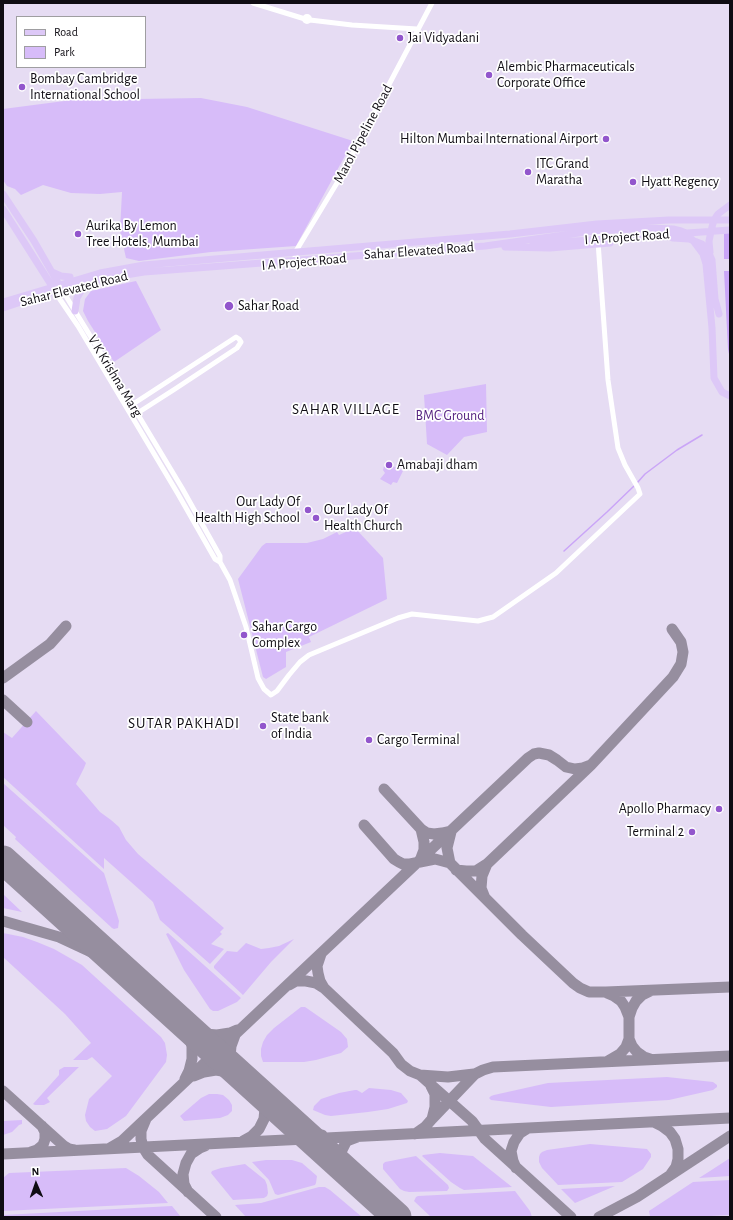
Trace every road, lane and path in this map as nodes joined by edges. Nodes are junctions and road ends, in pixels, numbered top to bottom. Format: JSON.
{"nodes":[{"id":1,"x":253,"y":3,"type":"edge"},
{"id":2,"x":432,"y":3,"type":"edge"},
{"id":3,"x":417,"y":29,"type":"junction"},
{"id":4,"x":3,"y":194,"type":"edge"},
{"id":5,"x":730,"y":205,"type":"edge"},
{"id":6,"x":3,"y":209,"type":"edge"},
{"id":7,"x":728,"y":219,"type":"edge"},
{"id":8,"x":597,"y":221,"type":"junction"},
{"id":9,"x":730,"y":230,"type":"edge"},
{"id":10,"x":597,"y":239,"type":"junction"},
{"id":11,"x":485,"y":246,"type":"junction"},
{"id":12,"x":296,"y":251,"type":"junction"},
{"id":13,"x":294,"y":264,"type":"junction"},
{"id":14,"x":52,"y":272,"type":"junction"},
{"id":15,"x":70,"y":277,"type":"junction"},
{"id":16,"x":53,"y":282,"type":"junction"},
{"id":17,"x":84,"y":286,"type":"junction"},
{"id":18,"x":60,"y":294,"type":"junction"},
{"id":19,"x":3,"y":302,"type":"edge"},
{"id":20,"x":3,"y":308,"type":"edge"},
{"id":21,"x":75,"y":311,"type":"junction"},
{"id":22,"x":719,"y":314,"type":"dead end"},
{"id":23,"x":712,"y":328,"type":"junction"},
{"id":24,"x":730,"y":396,"type":"edge"},
{"id":25,"x":132,"y":404,"type":"junction"},
{"id":26,"x":126,"y":408,"type":"junction"},
{"id":27,"x":137,"y":413,"type":"junction"},
{"id":28,"x":132,"y":417,"type":"junction"},
{"id":29,"x":179,"y":490,"type":"junction"}],
"edges":[{"from":1,"to":3,"type":"street"},
{"from":2,"to":3,"type":"street","name":"Marol Pipeline Road"},
{"from":3,"to":12,"type":"street","name":"Marol Pipeline Road"},
{"from":4,"to":14,"type":"main road","name":"V K Krishna Marg"},
{"from":5,"to":23,"type":"main road"},
{"from":6,"to":16,"type":"main road","name":"V K Krishna Marg"},
{"from":7,"to":8,"type":"main road"},
{"from":7,"to":19,"type":"main road","name":"Sahar Elevated Road"},
{"from":8,"to":10,"type":"street"},
{"from":8,"to":12,"type":"main road"},
{"from":9,"to":10,"type":"main road","name":"I A Project Road"},
{"from":10,"to":13,"type":"main road","name":"I A Project Road"},
{"from":10,"to":29,"type":"street","name":"V K Krishna Marg"},
{"from":11,"to":20,"type":"main road","name":"Sahar Elevated Road"},
{"from":11,"to":22,"type":"main road"},
{"from":11,"to":23,"type":"main road","name":"Sahar Elevated Road"},
{"from":12,"to":13,"type":"street","name":"Marol Pipeline Road"},
{"from":12,"to":15,"type":"main road"},
{"from":13,"to":17,"type":"main road","name":"I A Project Road"},
{"from":14,"to":15,"type":"main road"},
{"from":14,"to":16,"type":"main road","name":"V K Krishna Marg"},
{"from":15,"to":16,"type":"main road"},
{"from":16,"to":18,"type":"main road","name":"V K Krishna Marg"},
{"from":17,"to":18,"type":"main road","name":"I A Project Road"},
{"from":17,"to":21,"type":"main road"},
{"from":18,"to":21,"type":"street","name":"V K Krishna Marg"},
{"from":18,"to":26,"type":"street","name":"V K Krishna Marg"},
{"from":21,"to":25,"type":"street","name":"V K Krishna Marg"},
{"from":23,"to":24,"type":"main road","name":"Sahar Elevated Road"},
{"from":25,"to":26,"type":"street"},
{"from":25,"to":27,"type":"street","name":"V K Krishna Marg"},
{"from":25,"to":27,"type":"street"},
{"from":26,"to":28,"type":"street","name":"V K Krishna Marg"},
{"from":27,"to":28,"type":"street"},
{"from":27,"to":29,"type":"street","name":"V K Krishna Marg"},
{"from":28,"to":29,"type":"street","name":"V K Krishna Marg"}]}
